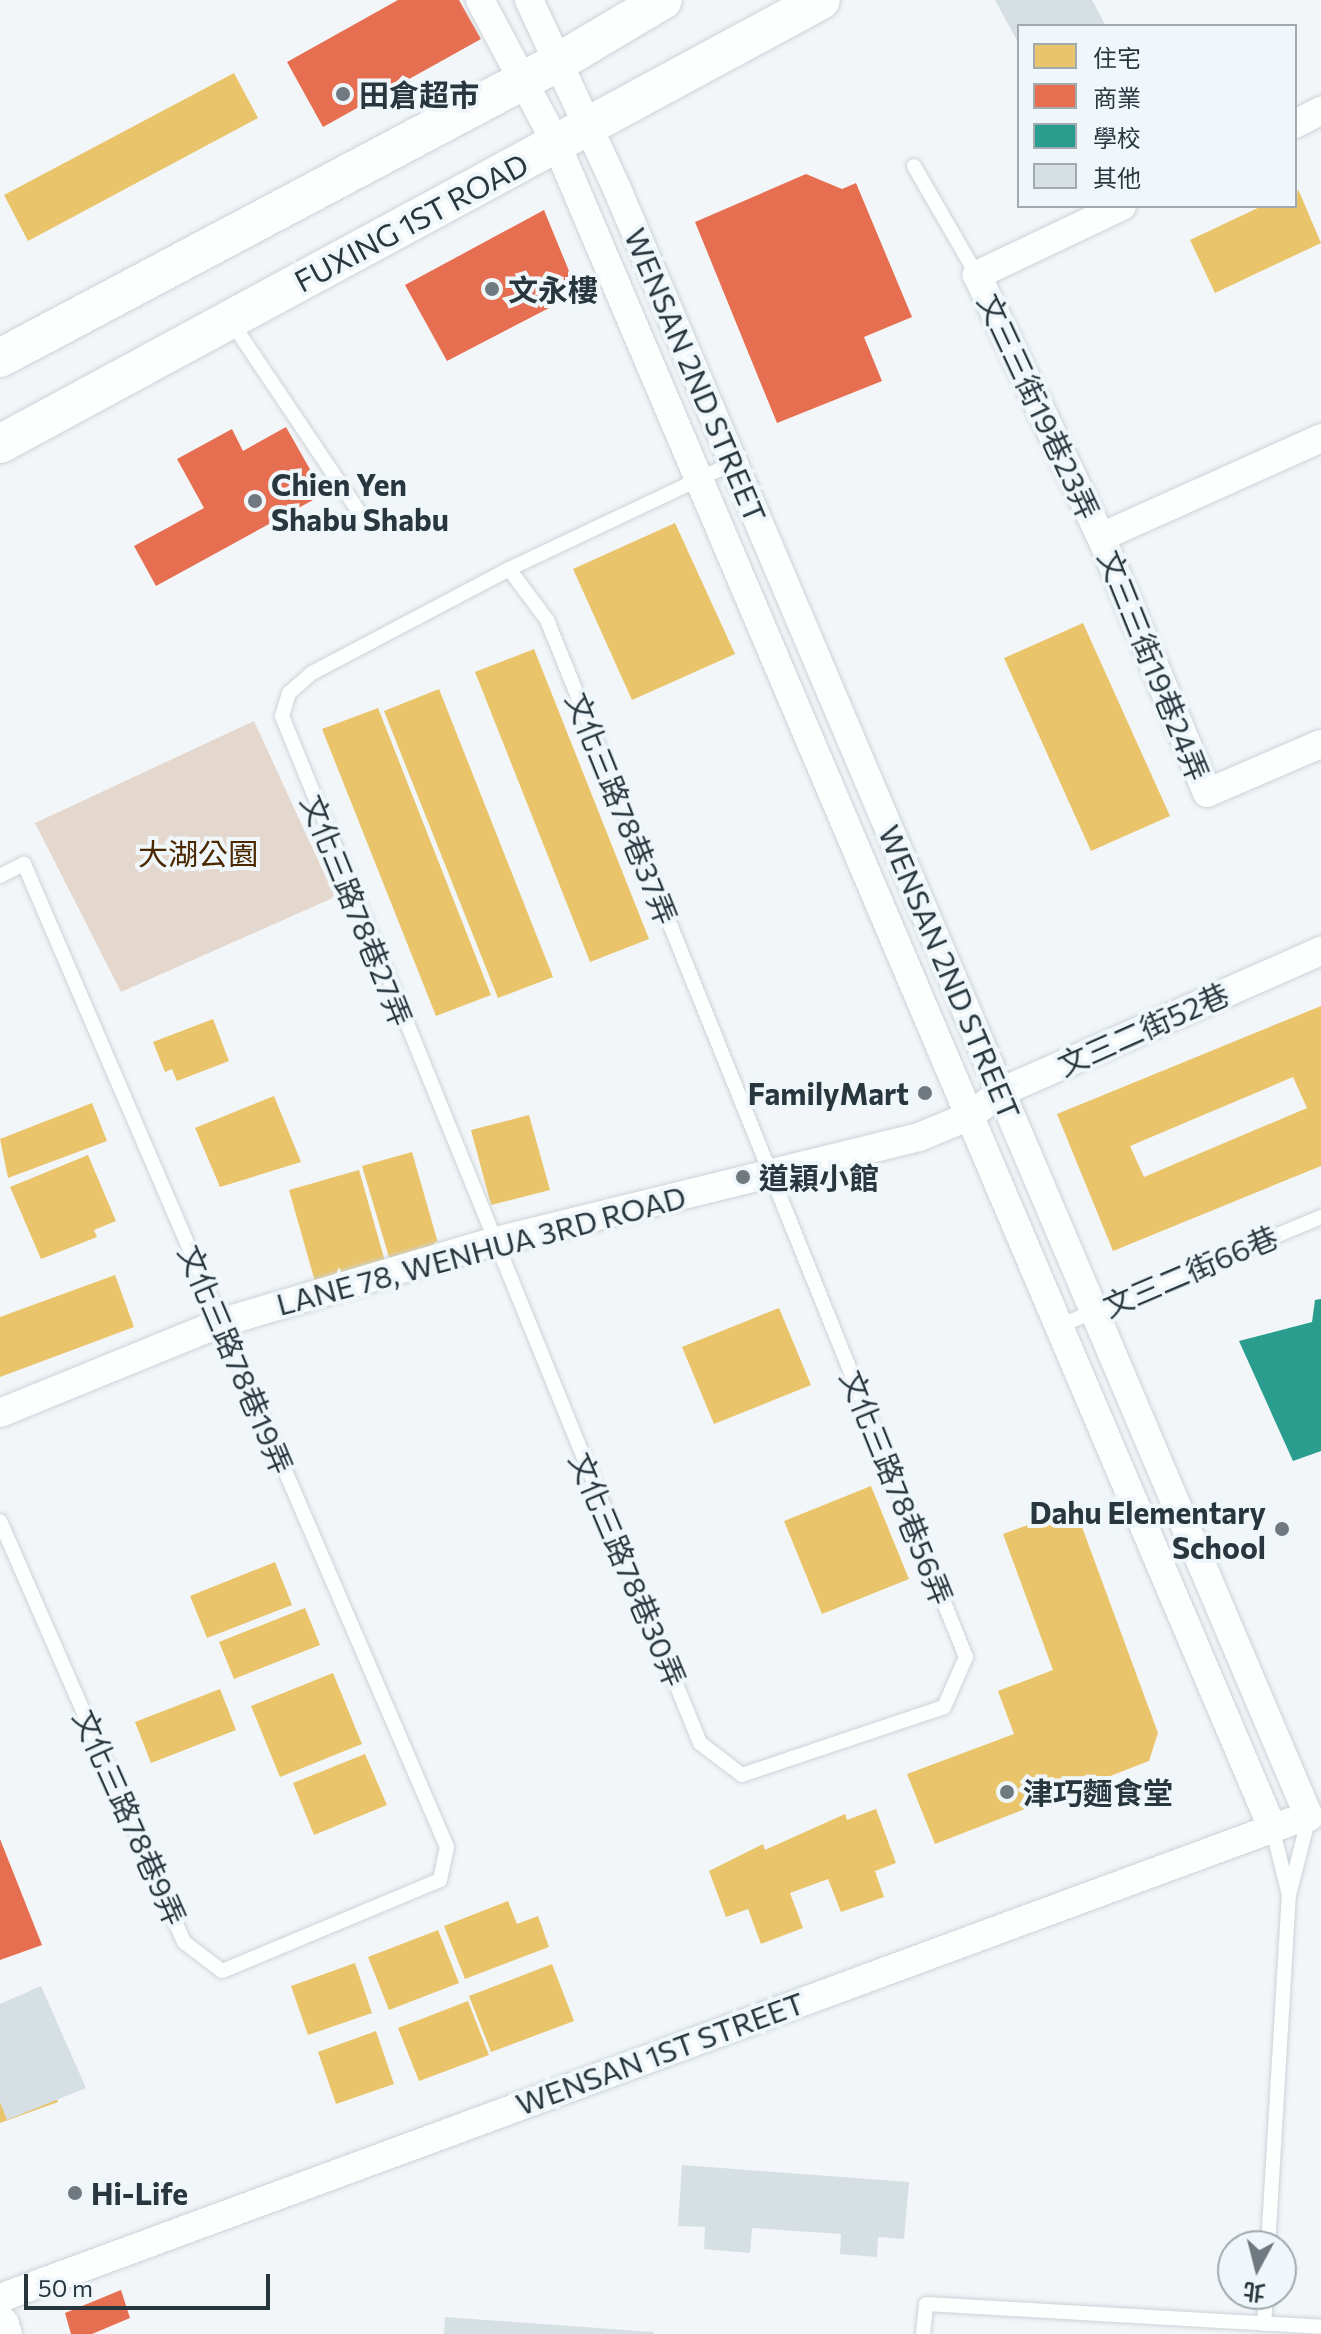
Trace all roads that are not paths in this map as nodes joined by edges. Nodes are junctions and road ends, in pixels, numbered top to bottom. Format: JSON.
{"nodes":[{"id":1,"x":480,"y":0,"type":"edge"},
{"id":2,"x":529,"y":0,"type":"edge"},
{"id":3,"x":663,"y":0,"type":"edge"},
{"id":4,"x":821,"y":0,"type":"edge"},
{"id":5,"x":562,"y":60,"type":"junction"},
{"id":6,"x":523,"y":80,"type":"junction"},
{"id":7,"x":1321,"y":111,"type":"edge"},
{"id":8,"x":1297,"y":123,"type":"edge"},
{"id":9,"x":590,"y":127,"type":"junction"},
{"id":10,"x":556,"y":143,"type":"junction"},
{"id":11,"x":914,"y":166,"type":"dead end"},
{"id":12,"x":1118,"y":208,"type":"edge"},
{"id":13,"x":977,"y":275,"type":"junction"},
{"id":14,"x":230,"y":319,"type":"junction"},
{"id":15,"x":0,"y":358,"type":"edge"},
{"id":16,"x":1321,"y":438,"type":"edge"},
{"id":17,"x":0,"y":444,"type":"edge"},
{"id":18,"x":733,"y":463,"type":"junction"},
{"id":19,"x":699,"y":479,"type":"junction"},
{"id":20,"x":365,"y":521,"type":"dead end"},
{"id":21,"x":1101,"y":537,"type":"junction"},
{"id":22,"x":509,"y":569,"type":"junction"},
{"id":23,"x":1321,"y":744,"type":"edge"},
{"id":24,"x":0,"y":876,"type":"edge"},
{"id":25,"x":1321,"y":951,"type":"edge"},
{"id":26,"x":1001,"y":1092,"type":"junction"},
{"id":27,"x":970,"y":1116,"type":"junction"},
{"id":28,"x":768,"y":1174,"type":"junction"},
{"id":29,"x":1321,"y":1217,"type":"edge"},
{"id":30,"x":492,"y":1242,"type":"junction"},
{"id":31,"x":1094,"y":1312,"type":"junction"},
{"id":32,"x":220,"y":1323,"type":"junction"},
{"id":33,"x":1059,"y":1326,"type":"junction"},
{"id":34,"x":0,"y":1413,"type":"edge"},
{"id":35,"x":0,"y":1521,"type":"edge"},
{"id":36,"x":850,"y":1738,"type":"joint"},
{"id":37,"x":1315,"y":1816,"type":"edge"},
{"id":38,"x":1272,"y":1827,"type":"junction"},
{"id":39,"x":440,"y":1880,"type":"joint"},
{"id":40,"x":1289,"y":1895,"type":"junction"},
{"id":41,"x":1269,"y":2230,"type":"edge"},
{"id":42,"x":0,"y":2298,"type":"edge"},
{"id":43,"x":1265,"y":2310,"type":"edge"},
{"id":44,"x":1264,"y":2324,"type":"junction"},
{"id":45,"x":0,"y":2325,"type":"edge"},
{"id":46,"x":1321,"y":2327,"type":"edge"},
{"id":47,"x":3,"y":2334,"type":"edge"},
{"id":48,"x":923,"y":2334,"type":"edge"}],
"edges":[{"from":1,"to":6,"type":"street","name":"WENSAN 2ND STREET"},
{"from":2,"to":5,"type":"street","name":"WENSAN 2ND STREET"},
{"from":3,"to":5,"type":"main road"},
{"from":4,"to":9,"type":"main road","name":"FUXING 1ST ROAD"},
{"from":5,"to":6,"type":"main road"},
{"from":5,"to":9,"type":"street","name":"WENSAN 2ND STREET"},
{"from":6,"to":10,"type":"street","name":"WENSAN 2ND STREET"},
{"from":6,"to":15,"type":"main road"},
{"from":7,"to":8,"type":"street"},
{"from":9,"to":10,"type":"main road","name":"FUXING 1ST ROAD"},
{"from":9,"to":18,"type":"street","name":"WENSAN 2ND STREET"},
{"from":10,"to":14,"type":"main road","name":"FUXING 1ST ROAD"},
{"from":10,"to":19,"type":"street","name":"WENSAN 2ND STREET"},
{"from":11,"to":13,"type":"lane"},
{"from":12,"to":13,"type":"street"},
{"from":13,"to":21,"type":"street","name":"文三三街19巷23弄"},
{"from":14,"to":17,"type":"main road","name":"FUXING 1ST ROAD"},
{"from":14,"to":20,"type":"lane"},
{"from":16,"to":21,"type":"street"},
{"from":18,"to":19,"type":"lane"},
{"from":18,"to":26,"type":"street","name":"WENSAN 2ND STREET"},
{"from":19,"to":22,"type":"lane"},
{"from":19,"to":27,"type":"street","name":"WENSAN 2ND STREET"},
{"from":21,"to":23,"type":"street","name":"文三三街19巷24弄"},
{"from":22,"to":28,"type":"lane","name":"文化三路78巷37弄"},
{"from":22,"to":30,"type":"lane","name":"文化三路78巷27弄"},
{"from":24,"to":32,"type":"lane","name":"文化三路78巷19弄"},
{"from":25,"to":26,"type":"street","name":"文三二街52巷"},
{"from":26,"to":27,"type":"street","name":"文三二街52巷"},
{"from":26,"to":31,"type":"street","name":"WENSAN 2ND STREET"},
{"from":27,"to":28,"type":"street","name":"LANE 78, WENHUA 3RD ROAD"},
{"from":27,"to":33,"type":"street","name":"WENSAN 2ND STREET"},
{"from":28,"to":30,"type":"street","name":"LANE 78, WENHUA 3RD ROAD"},
{"from":28,"to":36,"type":"lane","name":"文化三路78巷56弄"},
{"from":29,"to":31,"type":"lane","name":"文三二街66巷"},
{"from":30,"to":32,"type":"street","name":"LANE 78, WENHUA 3RD ROAD"},
{"from":30,"to":36,"type":"lane","name":"文化三路78巷30弄"},
{"from":31,"to":33,"type":"lane","name":"文三二街66巷"},
{"from":31,"to":37,"type":"street","name":"WENSAN 2ND STREET"},
{"from":32,"to":34,"type":"street","name":"LANE 78, WENHUA 3RD ROAD"},
{"from":32,"to":39,"type":"lane","name":"文化三路78巷19弄"},
{"from":33,"to":38,"type":"street","name":"WENSAN 2ND STREET"},
{"from":35,"to":39,"type":"lane","name":"文化三路78巷9弄"},
{"from":37,"to":38,"type":"street","name":"WENSAN 1ST STREET"},
{"from":37,"to":40,"type":"lane"},
{"from":38,"to":40,"type":"lane"},
{"from":38,"to":42,"type":"street","name":"WENSAN 1ST STREET"},
{"from":40,"to":41,"type":"lane"},
{"from":43,"to":44,"type":"lane"},
{"from":44,"to":46,"type":"lane"},
{"from":44,"to":48,"type":"lane"},
{"from":45,"to":47,"type":"main road"}]}
